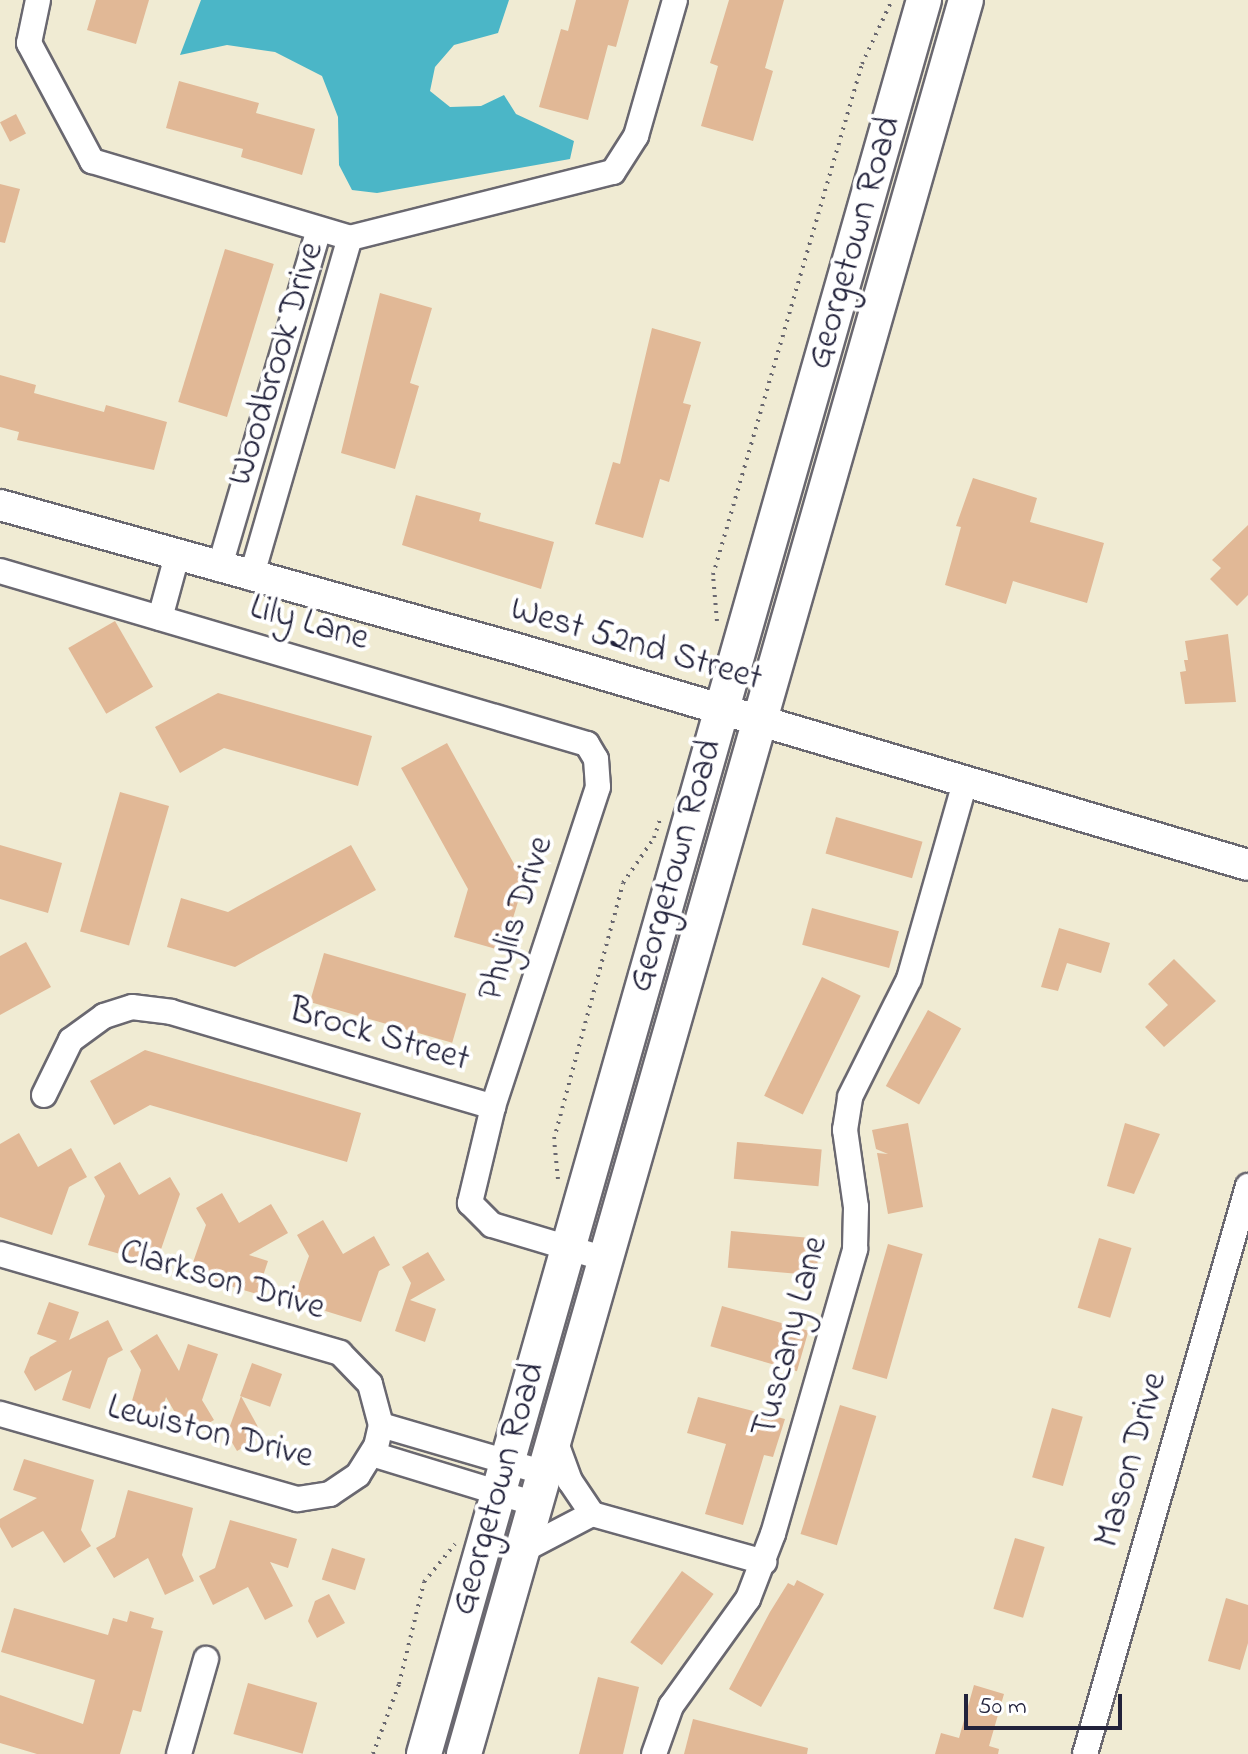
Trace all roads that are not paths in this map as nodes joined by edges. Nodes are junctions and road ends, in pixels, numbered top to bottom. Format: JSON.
{"nodes":[{"id":1,"x":38,"y":0,"type":"edge"},
{"id":2,"x":675,"y":0,"type":"edge"},
{"id":3,"x":924,"y":0,"type":"edge"},
{"id":4,"x":966,"y":0,"type":"edge"},
{"id":5,"x":319,"y":229,"type":"junction"},
{"id":6,"x":350,"y":238,"type":"junction"},
{"id":7,"x":0,"y":505,"type":"edge"},
{"id":8,"x":177,"y":556,"type":"junction"},
{"id":9,"x":219,"y":569,"type":"junction"},
{"id":10,"x":0,"y":571,"type":"edge"},
{"id":11,"x":251,"y":578,"type":"junction"},
{"id":12,"x":160,"y":618,"type":"junction"},
{"id":13,"x":722,"y":709,"type":"junction"},
{"id":14,"x":759,"y":721,"type":"junction"},
{"id":15,"x":594,"y":753,"type":"joint"},
{"id":16,"x":965,"y":782,"type":"junction"},
{"id":17,"x":1248,"y":865,"type":"edge"},
{"id":18,"x":44,"y":1095,"type":"dead end"},
{"id":19,"x":493,"y":1107,"type":"junction"},
{"id":20,"x":1248,"y":1186,"type":"edge"},
{"id":21,"x":568,"y":1248,"type":"junction"},
{"id":22,"x":0,"y":1254,"type":"edge"},
{"id":23,"x":605,"y":1259,"type":"junction"},
{"id":24,"x":0,"y":1414,"type":"edge"},
{"id":25,"x":377,"y":1439,"type":"junction"},
{"id":26,"x":555,"y":1440,"type":"junction"},
{"id":27,"x":502,"y":1477,"type":"junction"},
{"id":28,"x":541,"y":1489,"type":"junction"},
{"id":29,"x":592,"y":1514,"type":"junction"},
{"id":30,"x":523,"y":1550,"type":"junction"},
{"id":31,"x":764,"y":1562,"type":"junction"},
{"id":32,"x":206,"y":1659,"type":"dead end"},
{"id":33,"x":179,"y":1754,"type":"edge"},
{"id":34,"x":424,"y":1754,"type":"edge"},
{"id":35,"x":464,"y":1754,"type":"edge"},
{"id":36,"x":654,"y":1754,"type":"edge"},
{"id":37,"x":1085,"y":1754,"type":"edge"}],
"edges":[{"from":1,"to":5,"type":"street"},
{"from":2,"to":6,"type":"street","name":"Woodbrook Drive"},
{"from":3,"to":13,"type":"main road","name":"Georgetown Road"},
{"from":4,"to":14,"type":"main road","name":"Georgetown Road"},
{"from":5,"to":6,"type":"street"},
{"from":5,"to":9,"type":"street","name":"Woodbrook Drive"},
{"from":6,"to":11,"type":"street","name":"Woodbrook Drive"},
{"from":7,"to":8,"type":"street","name":"West 52nd Street"},
{"from":8,"to":9,"type":"street","name":"West 52nd Street"},
{"from":8,"to":12,"type":"street"},
{"from":9,"to":11,"type":"street","name":"West 52nd Street"},
{"from":10,"to":12,"type":"street","name":"Lily Lane"},
{"from":11,"to":13,"type":"street","name":"West 52nd Street"},
{"from":12,"to":15,"type":"street","name":"Lily Lane"},
{"from":13,"to":14,"type":"street","name":"West 52nd Street"},
{"from":13,"to":21,"type":"main road","name":"Georgetown Road"},
{"from":14,"to":16,"type":"street","name":"West 52nd Street"},
{"from":14,"to":23,"type":"main road","name":"Georgetown Road"},
{"from":15,"to":19,"type":"street","name":"Phylis Drive"},
{"from":16,"to":17,"type":"street","name":"West 52nd Street"},
{"from":16,"to":31,"type":"street","name":"Tuscany Lane"},
{"from":18,"to":19,"type":"street","name":"Brock Street"},
{"from":19,"to":21,"type":"street","name":"Brock Street"},
{"from":20,"to":37,"type":"street","name":"Mason Drive"},
{"from":21,"to":23,"type":"street","name":"Brock Street"},
{"from":21,"to":27,"type":"main road","name":"Georgetown Road"},
{"from":22,"to":25,"type":"street","name":"Clarkson Drive"},
{"from":23,"to":26,"type":"main road","name":"Georgetown Road"},
{"from":24,"to":25,"type":"street","name":"Lewiston Drive"},
{"from":25,"to":27,"type":"street"},
{"from":26,"to":28,"type":"main road","name":"Georgetown Road"},
{"from":26,"to":29,"type":"street"},
{"from":27,"to":28,"type":"street"},
{"from":27,"to":34,"type":"main road","name":"Georgetown Road"},
{"from":28,"to":30,"type":"main road","name":"Georgetown Road"},
{"from":29,"to":30,"type":"street"},
{"from":29,"to":31,"type":"street"},
{"from":30,"to":35,"type":"main road","name":"Georgetown Road"},
{"from":31,"to":36,"type":"street","name":"Tuscany Lane"},
{"from":32,"to":33,"type":"street"}]}
